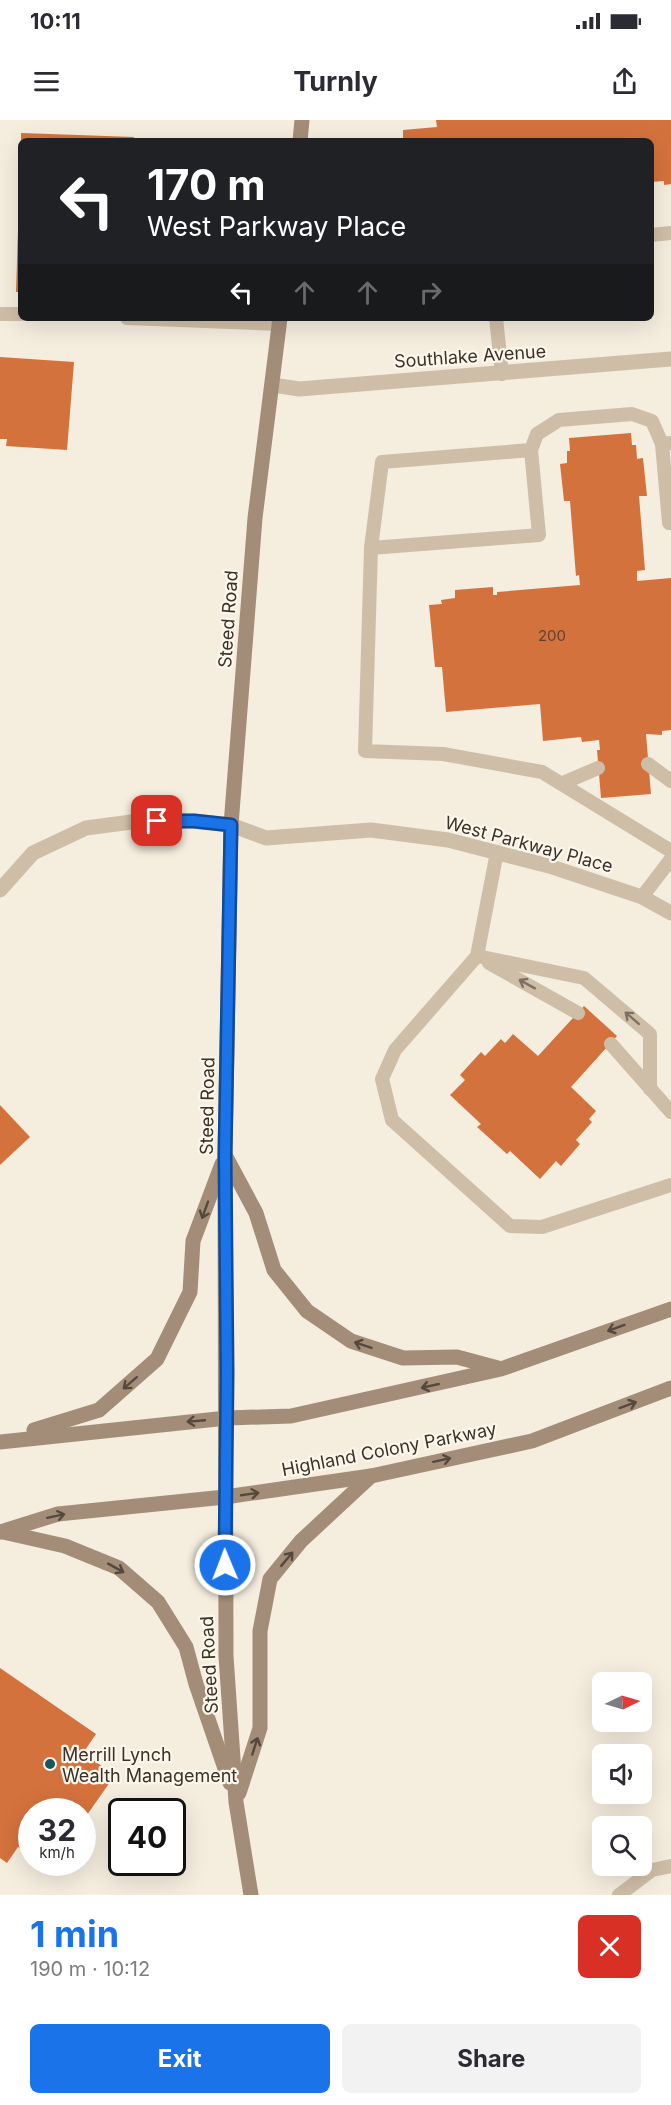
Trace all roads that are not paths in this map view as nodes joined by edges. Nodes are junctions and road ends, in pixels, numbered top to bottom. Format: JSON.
{"nodes":[{"id":1,"x":302,"y":120,"type":"edge"},
{"id":2,"x":300,"y":138,"type":"edge"},
{"id":3,"x":671,"y":233,"type":"edge"},
{"id":4,"x":654,"y":235,"type":"edge"},
{"id":5,"x":0,"y":314,"type":"edge"},
{"id":6,"x":18,"y":314,"type":"edge"},
{"id":7,"x":279,"y":321,"type":"edge"},
{"id":8,"x":496,"y":321,"type":"edge"},
{"id":9,"x":671,"y":359,"type":"edge"},
{"id":10,"x":502,"y":374,"type":"junction"},
{"id":11,"x":273,"y":385,"type":"junction"},
{"id":12,"x":666,"y":443,"type":"edge"},
{"id":13,"x":531,"y":450,"type":"junction"},
{"id":14,"x":671,"y":523,"type":"edge"},
{"id":15,"x":370,"y":548,"type":"junction"},
{"id":16,"x":648,"y":764,"type":"dead end"},
{"id":17,"x":598,"y":768,"type":"dead end"},
{"id":18,"x":671,"y":781,"type":"edge"},
{"id":19,"x":563,"y":783,"type":"junction"},
{"id":20,"x":231,"y":825,"type":"junction"},
{"id":21,"x":671,"y":851,"type":"edge"},
{"id":22,"x":497,"y":852,"type":"junction"},
{"id":23,"x":671,"y":859,"type":"edge"},
{"id":24,"x":0,"y":890,"type":"edge"},
{"id":25,"x":642,"y":897,"type":"junction"},
{"id":26,"x":671,"y":913,"type":"edge"},
{"id":27,"x":477,"y":956,"type":"junction"},
{"id":28,"x":578,"y":1012,"type":"dead end"},
{"id":29,"x":610,"y":1044,"type":"dead end"},
{"id":30,"x":650,"y":1089,"type":"junction"},
{"id":31,"x":671,"y":1112,"type":"edge"},
{"id":32,"x":225,"y":1155,"type":"junction"},
{"id":33,"x":671,"y":1185,"type":"edge"},
{"id":34,"x":671,"y":1309,"type":"edge"},
{"id":35,"x":501,"y":1369,"type":"junction"},
{"id":36,"x":671,"y":1388,"type":"edge"},
{"id":37,"x":226,"y":1418,"type":"junction"},
{"id":38,"x":0,"y":1441,"type":"edge"},
{"id":39,"x":371,"y":1476,"type":"junction"},
{"id":40,"x":225,"y":1497,"type":"junction"},
{"id":41,"x":0,"y":1532,"type":"edge"},
{"id":42,"x":237,"y":1802,"type":"junction"},
{"id":43,"x":671,"y":1866,"type":"edge"},
{"id":44,"x":251,"y":1895,"type":"edge"},
{"id":45,"x":619,"y":1895,"type":"edge"}],
"edges":[{"from":1,"to":2,"type":"street"},
{"from":3,"to":4,"type":"lane"},
{"from":5,"to":6,"type":"lane"},
{"from":7,"to":11,"type":"street","name":"Steed Road"},
{"from":8,"to":10,"type":"lane"},
{"from":9,"to":10,"type":"street","name":"Southlake Avenue"},
{"from":10,"to":11,"type":"street","name":"Southlake Avenue"},
{"from":11,"to":20,"type":"street","name":"Steed Road"},
{"from":12,"to":13,"type":"lane"},
{"from":12,"to":14,"type":"lane"},
{"from":13,"to":15,"type":"lane"},
{"from":13,"to":15,"type":"lane"},
{"from":15,"to":19,"type":"lane"},
{"from":16,"to":18,"type":"lane"},
{"from":17,"to":19,"type":"lane"},
{"from":19,"to":21,"type":"lane"},
{"from":20,"to":22,"type":"street","name":"West Parkway Place"},
{"from":20,"to":24,"type":"street","name":"West Parkway Place"},
{"from":20,"to":32,"type":"street","name":"Steed Road"},
{"from":22,"to":25,"type":"street","name":"West Parkway Place"},
{"from":22,"to":27,"type":"lane"},
{"from":23,"to":25,"type":"lane"},
{"from":25,"to":26,"type":"street","name":"West Parkway Place"},
{"from":28,"to":27,"type":"lane","one_way":true},
{"from":30,"to":27,"type":"lane","one_way":true},
{"from":27,"to":33,"type":"lane"},
{"from":29,"to":30,"type":"lane"},
{"from":30,"to":31,"type":"lane"},
{"from":35,"to":32,"type":"street","one_way":true},
{"from":32,"to":37,"type":"street","name":"Steed Road"},
{"from":32,"to":38,"type":"street","one_way":true},
{"from":34,"to":35,"type":"street","one_way":true},
{"from":35,"to":37,"type":"street","one_way":true},
{"from":39,"to":36,"type":"street","name":"Highland Colony Parkway","one_way":true},
{"from":37,"to":38,"type":"street","one_way":true},
{"from":37,"to":40,"type":"street","name":"Steed Road"},
{"from":40,"to":39,"type":"street","name":"Highland Colony Parkway","one_way":true},
{"from":42,"to":39,"type":"street","one_way":true},
{"from":41,"to":40,"type":"street","name":"Highland Colony Parkway","one_way":true},
{"from":40,"to":42,"type":"street","name":"Steed Road"},
{"from":41,"to":42,"type":"street","one_way":true},
{"from":42,"to":44,"type":"street","name":"Steed Road"},
{"from":43,"to":45,"type":"lane"}]}
